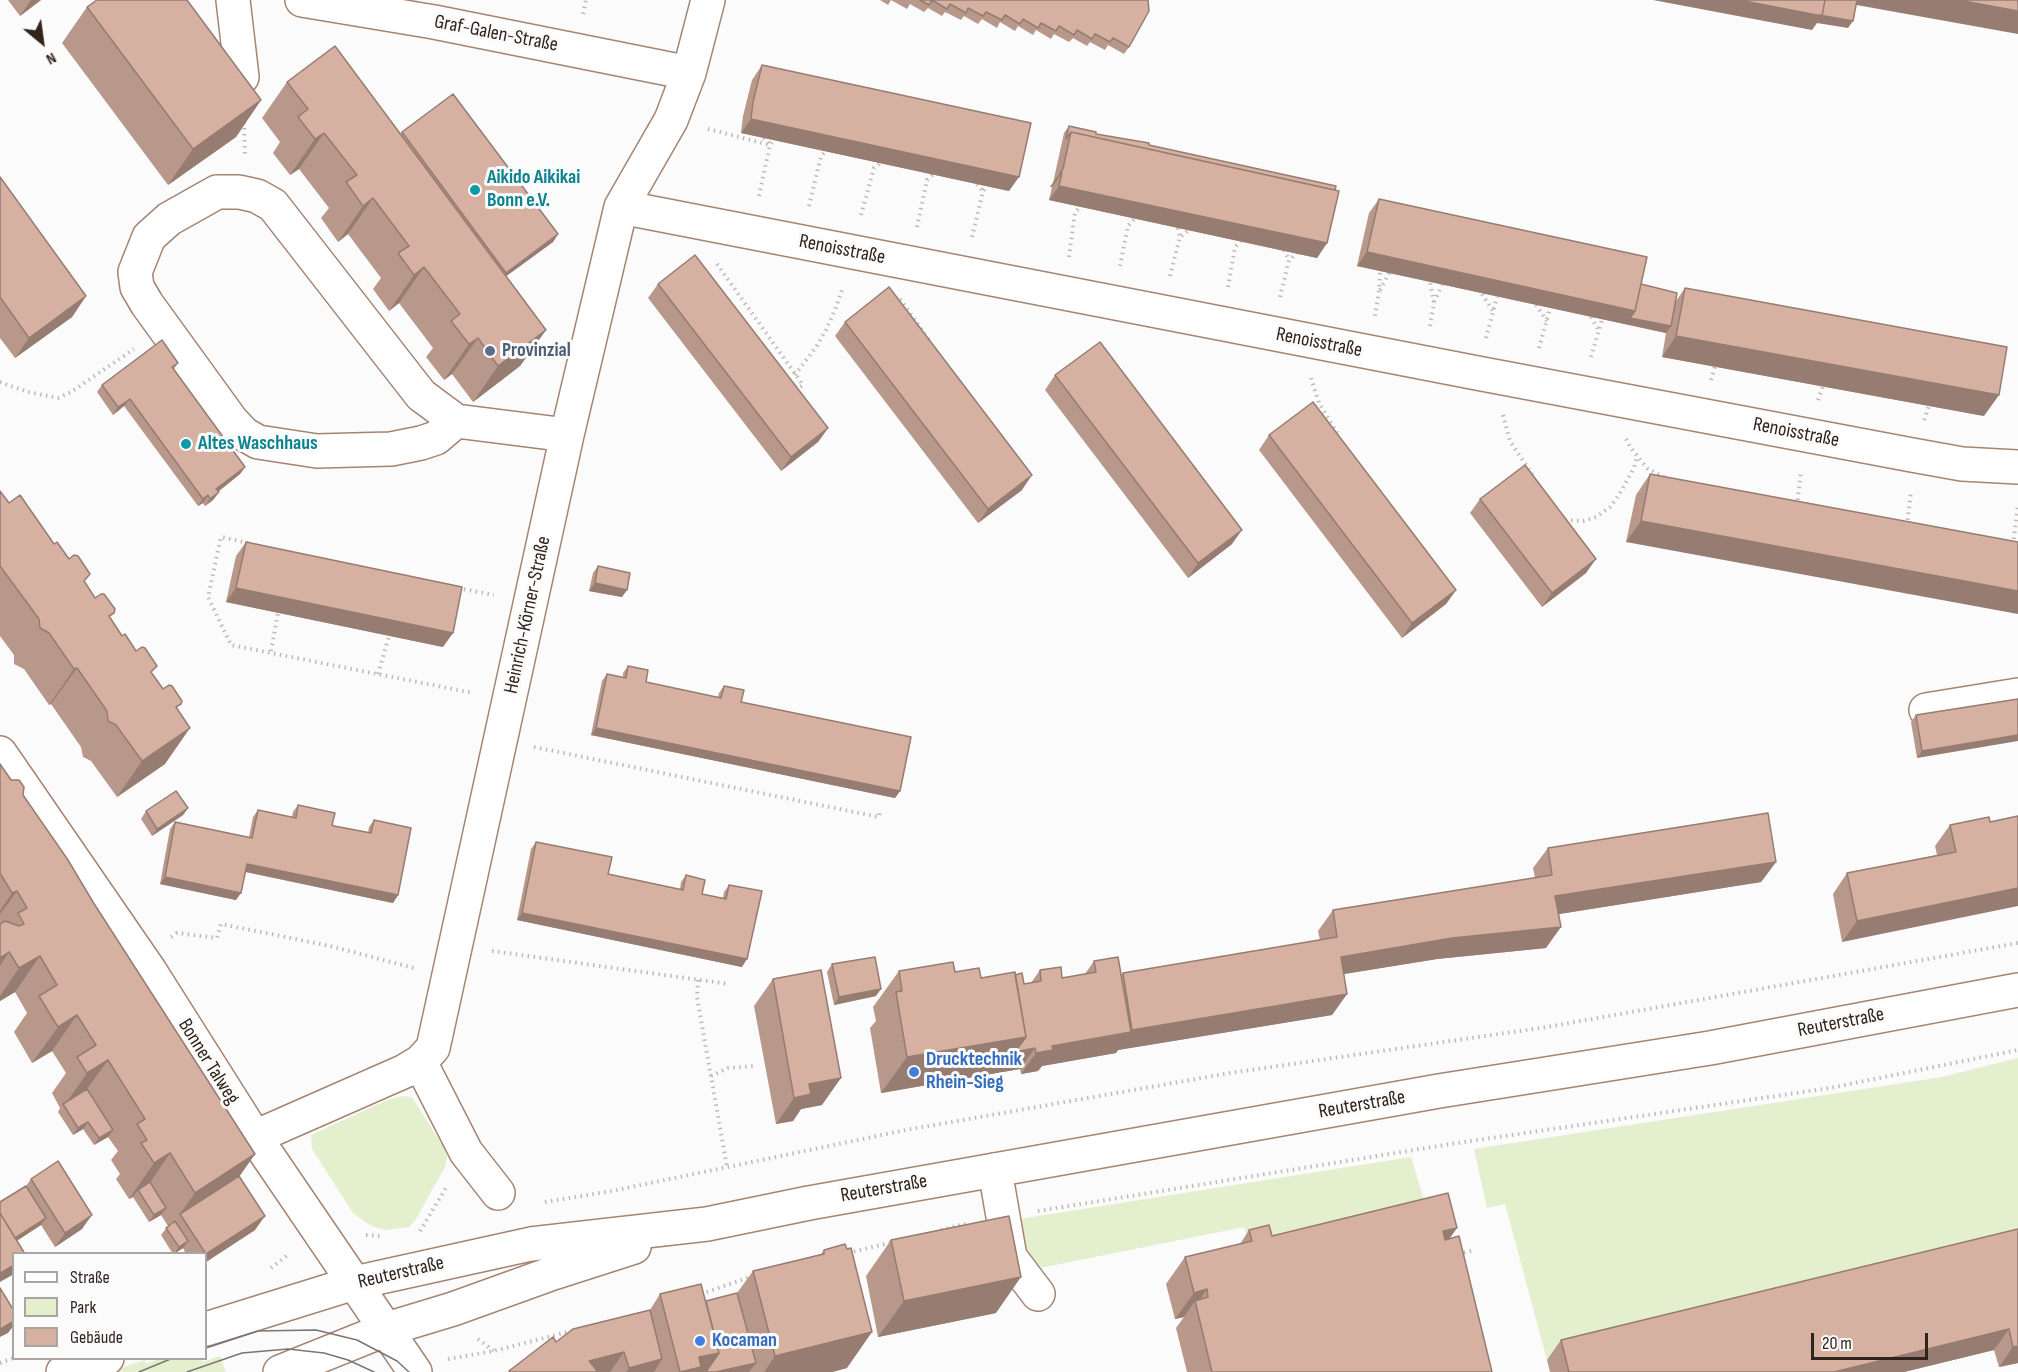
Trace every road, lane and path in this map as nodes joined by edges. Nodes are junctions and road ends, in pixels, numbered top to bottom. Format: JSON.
{"nodes":[{"id":1,"x":233,"y":0,"type":"edge"},
{"id":2,"x":302,"y":0,"type":"edge"},
{"id":3,"x":708,"y":0,"type":"edge"},
{"id":4,"x":689,"y":73,"type":"junction"},
{"id":5,"x":242,"y":77,"type":"joint"},
{"id":6,"x":722,"y":133,"type":"dead end"},
{"id":7,"x":763,"y":138,"type":"edge"},
{"id":8,"x":774,"y":140,"type":"edge"},
{"id":9,"x":770,"y":145,"type":"junction"},
{"id":10,"x":817,"y":149,"type":"edge"},
{"id":11,"x":826,"y":151,"type":"edge"},
{"id":12,"x":821,"y":156,"type":"junction"},
{"id":13,"x":869,"y":160,"type":"edge"},
{"id":14,"x":881,"y":163,"type":"edge"},
{"id":15,"x":874,"y":168,"type":"junction"},
{"id":16,"x":924,"y":172,"type":"edge"},
{"id":17,"x":933,"y":174,"type":"edge"},
{"id":18,"x":927,"y":180,"type":"junction"},
{"id":19,"x":977,"y":184,"type":"edge"},
{"id":20,"x":987,"y":186,"type":"edge"},
{"id":21,"x":983,"y":191,"type":"junction"},
{"id":22,"x":246,"y":193,"type":"junction"},
{"id":23,"x":1072,"y":204,"type":"edge"},
{"id":24,"x":621,"y":207,"type":"junction"},
{"id":25,"x":1081,"y":207,"type":"edge"},
{"id":26,"x":1075,"y":212,"type":"junction"},
{"id":27,"x":1125,"y":216,"type":"edge"},
{"id":28,"x":1135,"y":218,"type":"edge"},
{"id":29,"x":687,"y":220,"type":"junction"},
{"id":30,"x":1128,"y":226,"type":"junction"},
{"id":31,"x":1178,"y":228,"type":"edge"},
{"id":32,"x":1189,"y":230,"type":"edge"},
{"id":33,"x":751,"y":232,"type":"junction"},
{"id":34,"x":1180,"y":237,"type":"junction"},
{"id":35,"x":1231,"y":239,"type":"edge"},
{"id":36,"x":1240,"y":241,"type":"edge"},
{"id":37,"x":801,"y":242,"type":"junction"},
{"id":38,"x":1234,"y":246,"type":"junction"},
{"id":39,"x":1284,"y":250,"type":"edge"},
{"id":40,"x":861,"y":253,"type":"junction"},
{"id":41,"x":1297,"y":253,"type":"edge"},
{"id":42,"x":1289,"y":260,"type":"junction"},
{"id":43,"x":909,"y":263,"type":"junction"},
{"id":44,"x":1380,"y":271,"type":"edge"},
{"id":45,"x":963,"y":273,"type":"junction"},
{"id":46,"x":1389,"y":273,"type":"edge"},
{"id":47,"x":1430,"y":283,"type":"edge"},
{"id":48,"x":1442,"y":285,"type":"edge"},
{"id":49,"x":1380,"y":291,"type":"junction"},
{"id":50,"x":1065,"y":293,"type":"junction"},
{"id":51,"x":1482,"y":294,"type":"edge"},
{"id":52,"x":741,"y":298,"type":"junction"},
{"id":53,"x":1113,"y":302,"type":"junction"},
{"id":54,"x":1434,"y":303,"type":"junction"},
{"id":55,"x":734,"y":304,"type":"edge"},
{"id":56,"x":1536,"y":305,"type":"edge"},
{"id":57,"x":836,"y":309,"type":"dead end"},
{"id":58,"x":1162,"y":312,"type":"junction"},
{"id":59,"x":1493,"y":312,"type":"dead end"},
{"id":60,"x":1591,"y":317,"type":"edge"},
{"id":61,"x":1547,"y":321,"type":"dead end"},
{"id":62,"x":1222,"y":323,"type":"junction"},
{"id":63,"x":165,"y":329,"type":"junction"},
{"id":64,"x":1599,"y":331,"type":"dead end"},
{"id":65,"x":1285,"y":336,"type":"junction"},
{"id":66,"x":927,"y":337,"type":"junction"},
{"id":67,"x":524,"y":342,"type":"edge"},
{"id":68,"x":920,"y":342,"type":"edge"},
{"id":69,"x":933,"y":346,"type":"edge"},
{"id":70,"x":1368,"y":352,"type":"junction"},
{"id":71,"x":541,"y":354,"type":"edge"},
{"id":72,"x":1424,"y":363,"type":"junction"},
{"id":73,"x":795,"y":375,"type":"junction"},
{"id":74,"x":1490,"y":376,"type":"junction"},
{"id":75,"x":0,"y":382,"type":"edge"},
{"id":76,"x":794,"y":392,"type":"edge"},
{"id":77,"x":1607,"y":398,"type":"junction"},
{"id":78,"x":456,"y":421,"type":"junction"},
{"id":79,"x":567,"y":435,"type":"junction"},
{"id":80,"x":1806,"y":435,"type":"junction"},
{"id":81,"x":1345,"y":445,"type":"edge"},
{"id":82,"x":1912,"y":455,"type":"junction"},
{"id":83,"x":1637,"y":456,"type":"junction"},
{"id":84,"x":2018,"y":467,"type":"edge"},
{"id":85,"x":1671,"y":480,"type":"edge"},
{"id":86,"x":1540,"y":486,"type":"edge"},
{"id":87,"x":2018,"y":504,"type":"edge"},
{"id":88,"x":1785,"y":506,"type":"edge"},
{"id":89,"x":1557,"y":519,"type":"edge"},
{"id":90,"x":1896,"y":525,"type":"edge"},
{"id":91,"x":1907,"y":527,"type":"junction"},
{"id":92,"x":1918,"y":529,"type":"edge"},
{"id":93,"x":1905,"y":536,"type":"edge"},
{"id":94,"x":255,"y":544,"type":"edge"},
{"id":95,"x":2015,"y":546,"type":"edge"},
{"id":96,"x":2011,"y":555,"type":"edge"},
{"id":97,"x":447,"y":585,"type":"edge"},
{"id":98,"x":531,"y":602,"type":"junction"},
{"id":99,"x":278,"y":613,"type":"edge"},
{"id":100,"x":389,"y":636,"type":"edge"},
{"id":101,"x":271,"y":651,"type":"junction"},
{"id":102,"x":378,"y":674,"type":"junction"},
{"id":103,"x":2018,"y":695,"type":"edge"},
{"id":104,"x":510,"y":700,"type":"junction"},
{"id":105,"x":1926,"y":710,"type":"dead end"},
{"id":106,"x":501,"y":740,"type":"junction"},
{"id":107,"x":0,"y":753,"type":"edge"},
{"id":108,"x":880,"y":810,"type":"dead end"},
{"id":109,"x":177,"y":933,"type":"dead end"},
{"id":110,"x":2018,"y":943,"type":"edge"},
{"id":111,"x":488,"y":950,"type":"dead end"},
{"id":112,"x":449,"y":977,"type":"junction"},
{"id":113,"x":698,"y":980,"type":"junction"},
{"id":114,"x":729,"y":984,"type":"dead end"},
{"id":115,"x":2018,"y":990,"type":"edge"},
{"id":116,"x":2018,"y":1050,"type":"edge"},
{"id":117,"x":420,"y":1062,"type":"junction"},
{"id":118,"x":756,"y":1066,"type":"dead end"},
{"id":119,"x":711,"y":1076,"type":"junction"},
{"id":120,"x":255,"y":1137,"type":"junction"},
{"id":121,"x":727,"y":1167,"type":"junction"},
{"id":122,"x":995,"y":1170,"type":"junction"},
{"id":123,"x":498,"y":1192,"type":"dead end"},
{"id":124,"x":542,"y":1203,"type":"dead end"},
{"id":125,"x":1003,"y":1217,"type":"junction"},
{"id":126,"x":707,"y":1224,"type":"junction"},
{"id":127,"x":430,"y":1229,"type":"dead end"},
{"id":128,"x":419,"y":1232,"type":"dead end"},
{"id":129,"x":933,"y":1232,"type":"edge"},
{"id":130,"x":389,"y":1236,"type":"dead end"},
{"id":131,"x":898,"y":1240,"type":"edge"},
{"id":132,"x":328,"y":1243,"type":"junction"},
{"id":133,"x":1475,"y":1250,"type":"dead end"},
{"id":134,"x":841,"y":1254,"type":"edge"},
{"id":135,"x":1455,"y":1255,"type":"edge"},
{"id":136,"x":264,"y":1274,"type":"dead end"},
{"id":137,"x":761,"y":1274,"type":"edge"},
{"id":138,"x":354,"y":1283,"type":"junction"},
{"id":139,"x":699,"y":1294,"type":"edge"},
{"id":140,"x":1038,"y":1294,"type":"dead end"},
{"id":141,"x":582,"y":1328,"type":"edge"},
{"id":142,"x":207,"y":1329,"type":"edge"},
{"id":143,"x":387,"y":1329,"type":"junction"},
{"id":144,"x":104,"y":1360,"type":"edge"},
{"id":145,"x":413,"y":1368,"type":"edge"},
{"id":146,"x":63,"y":1372,"type":"edge"},
{"id":147,"x":280,"y":1372,"type":"edge"}],
"edges":[{"from":1,"to":5,"type":"street"},
{"from":2,"to":4,"type":"street","name":"Graf-Galen-Straße"},
{"from":3,"to":4,"type":"street","name":"Heinrich-Körner-Straße"},
{"from":4,"to":24,"type":"street","name":"Heinrich-Körner-Straße"},
{"from":5,"to":22,"type":"path"},
{"from":6,"to":9,"type":"path"},
{"from":7,"to":9,"type":"path"},
{"from":8,"to":9,"type":"path"},
{"from":9,"to":33,"type":"path"},
{"from":10,"to":12,"type":"path"},
{"from":11,"to":12,"type":"path"},
{"from":12,"to":37,"type":"path"},
{"from":13,"to":15,"type":"path"},
{"from":14,"to":15,"type":"path"},
{"from":15,"to":40,"type":"path"},
{"from":16,"to":18,"type":"path"},
{"from":17,"to":18,"type":"path"},
{"from":18,"to":43,"type":"path"},
{"from":19,"to":21,"type":"path"},
{"from":20,"to":21,"type":"path"},
{"from":21,"to":45,"type":"path"},
{"from":22,"to":63,"type":"street"},
{"from":22,"to":78,"type":"street"},
{"from":23,"to":26,"type":"path"},
{"from":24,"to":29,"type":"street","name":"Renoisstraße"},
{"from":24,"to":79,"type":"street","name":"Heinrich-Körner-Straße"},
{"from":25,"to":26,"type":"path"},
{"from":26,"to":50,"type":"path"},
{"from":27,"to":30,"type":"path"},
{"from":28,"to":30,"type":"path"},
{"from":29,"to":33,"type":"street","name":"Renoisstraße"},
{"from":29,"to":52,"type":"path"},
{"from":30,"to":53,"type":"path"},
{"from":31,"to":34,"type":"path"},
{"from":32,"to":34,"type":"path"},
{"from":33,"to":37,"type":"street","name":"Renoisstraße"},
{"from":34,"to":58,"type":"path"},
{"from":35,"to":38,"type":"path"},
{"from":36,"to":38,"type":"path"},
{"from":37,"to":40,"type":"street","name":"Renoisstraße"},
{"from":38,"to":62,"type":"path"},
{"from":39,"to":42,"type":"path"},
{"from":40,"to":43,"type":"street","name":"Renoisstraße"},
{"from":40,"to":66,"type":"path"},
{"from":41,"to":42,"type":"path"},
{"from":42,"to":65,"type":"path"},
{"from":43,"to":45,"type":"street","name":"Renoisstraße"},
{"from":44,"to":49,"type":"path"},
{"from":45,"to":50,"type":"street","name":"Renoisstraße"},
{"from":46,"to":49,"type":"path"},
{"from":47,"to":54,"type":"path"},
{"from":48,"to":54,"type":"path"},
{"from":49,"to":70,"type":"path"},
{"from":50,"to":53,"type":"street","name":"Renoisstraße"},
{"from":51,"to":59,"type":"path"},
{"from":52,"to":55,"type":"path"},
{"from":52,"to":73,"type":"path"},
{"from":53,"to":58,"type":"street","name":"Renoisstraße"},
{"from":54,"to":72,"type":"path"},
{"from":56,"to":61,"type":"path"},
{"from":57,"to":73,"type":"path"},
{"from":58,"to":62,"type":"street","name":"Renoisstraße"},
{"from":60,"to":64,"type":"path"},
{"from":62,"to":65,"type":"street","name":"Renoisstraße"},
{"from":63,"to":75,"type":"path"},
{"from":63,"to":78,"type":"street"},
{"from":65,"to":70,"type":"street","name":"Renoisstraße"},
{"from":65,"to":81,"type":"path"},
{"from":66,"to":68,"type":"path"},
{"from":66,"to":69,"type":"path"},
{"from":67,"to":71,"type":"path"},
{"from":70,"to":72,"type":"street","name":"Renoisstraße"},
{"from":72,"to":74,"type":"street","name":"Renoisstraße"},
{"from":73,"to":76,"type":"path"},
{"from":74,"to":77,"type":"street","name":"Renoisstraße"},
{"from":74,"to":86,"type":"path"},
{"from":77,"to":80,"type":"street","name":"Renoisstraße"},
{"from":77,"to":83,"type":"path"},
{"from":78,"to":79,"type":"street"},
{"from":79,"to":98,"type":"street","name":"Heinrich-Körner-Straße"},
{"from":80,"to":82,"type":"street","name":"Renoisstraße"},
{"from":80,"to":88,"type":"path"},
{"from":82,"to":84,"type":"street","name":"Renoisstraße"},
{"from":82,"to":91,"type":"path"},
{"from":83,"to":85,"type":"path"},
{"from":83,"to":89,"type":"path"},
{"from":87,"to":95,"type":"path"},
{"from":90,"to":91,"type":"path"},
{"from":91,"to":92,"type":"path"},
{"from":91,"to":93,"type":"path"},
{"from":94,"to":101,"type":"path"},
{"from":95,"to":96,"type":"path"},
{"from":97,"to":98,"type":"path"},
{"from":98,"to":104,"type":"street","name":"Heinrich-Körner-Straße"},
{"from":99,"to":101,"type":"path"},
{"from":100,"to":102,"type":"path"},
{"from":101,"to":102,"type":"path"},
{"from":102,"to":104,"type":"path"},
{"from":103,"to":105,"type":"street"},
{"from":104,"to":106,"type":"street","name":"Heinrich-Körner-Straße"},
{"from":106,"to":108,"type":"path"},
{"from":106,"to":112,"type":"street","name":"Heinrich-Körner-Straße"},
{"from":107,"to":120,"type":"street","name":"Bonner Talweg"},
{"from":109,"to":112,"type":"path"},
{"from":110,"to":121,"type":"path"},
{"from":111,"to":113,"type":"path"},
{"from":112,"to":117,"type":"street","name":"Heinrich-Körner-Straße"},
{"from":113,"to":114,"type":"path"},
{"from":113,"to":119,"type":"path"},
{"from":115,"to":122,"type":"street","name":"Reuterstraße"},
{"from":116,"to":125,"type":"path"},
{"from":117,"to":120,"type":"street"},
{"from":117,"to":123,"type":"street"},
{"from":118,"to":119,"type":"path"},
{"from":119,"to":121,"type":"path"},
{"from":120,"to":132,"type":"street","name":"Bonner Talweg"},
{"from":121,"to":124,"type":"path"},
{"from":122,"to":125,"type":"street"},
{"from":122,"to":126,"type":"street","name":"Reuterstraße"},
{"from":125,"to":129,"type":"path"},
{"from":125,"to":140,"type":"street"},
{"from":126,"to":138,"type":"street","name":"Reuterstraße"},
{"from":126,"to":143,"type":"street","name":"Reuterstraße"},
{"from":127,"to":128,"type":"path"},
{"from":130,"to":132,"type":"path"},
{"from":131,"to":134,"type":"path"},
{"from":132,"to":136,"type":"path"},
{"from":132,"to":138,"type":"street","name":"Bonner Talweg"},
{"from":133,"to":135,"type":"path"},
{"from":137,"to":139,"type":"path"},
{"from":138,"to":142,"type":"street","name":"Reuterstraße"},
{"from":138,"to":143,"type":"street","name":"Bonner Talweg"},
{"from":141,"to":145,"type":"path"},
{"from":143,"to":145,"type":"street","name":"Bonner Talweg"},
{"from":143,"to":147,"type":"street","name":"Reuterstraße"},
{"from":144,"to":146,"type":"street"}]}
